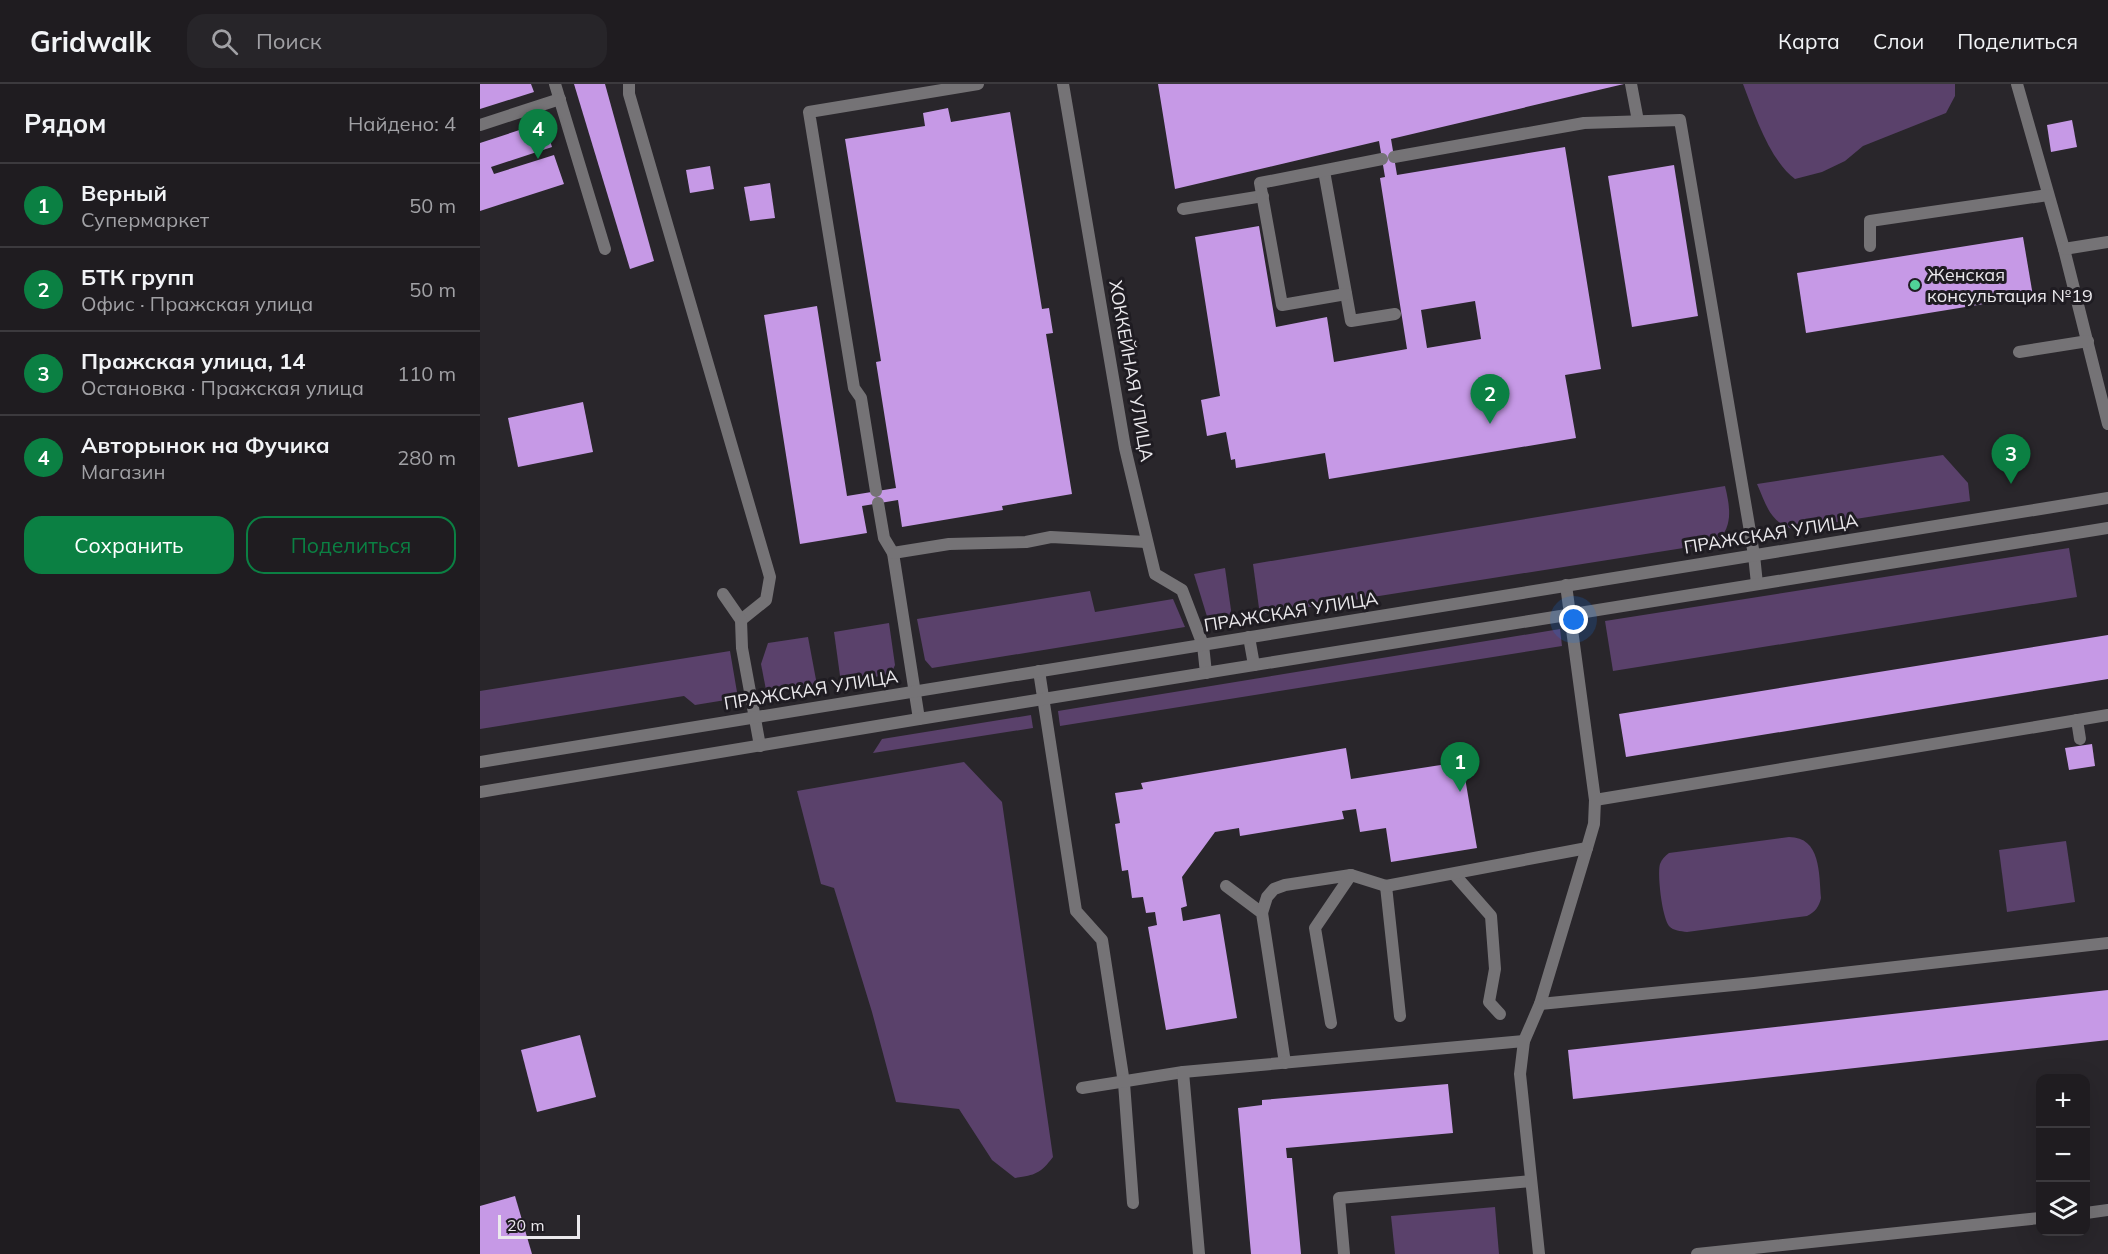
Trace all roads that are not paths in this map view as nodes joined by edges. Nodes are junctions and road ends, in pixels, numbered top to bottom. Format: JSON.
{"nodes":[{"id":1,"x":555,"y":84,"type":"edge"},
{"id":2,"x":638,"y":84,"type":"edge"},
{"id":3,"x":978,"y":84,"type":"edge"},
{"id":4,"x":1063,"y":84,"type":"edge"},
{"id":5,"x":1631,"y":84,"type":"edge"},
{"id":6,"x":2017,"y":84,"type":"edge"},
{"id":7,"x":629,"y":89,"type":"edge"},
{"id":8,"x":560,"y":99,"type":"junction"},
{"id":9,"x":1638,"y":121,"type":"junction"},
{"id":10,"x":480,"y":124,"type":"edge"},
{"id":11,"x":1324,"y":171,"type":"junction"},
{"id":12,"x":2048,"y":195,"type":"junction"},
{"id":13,"x":1263,"y":196,"type":"junction"},
{"id":14,"x":1183,"y":209,"type":"dead end"},
{"id":15,"x":2108,"y":242,"type":"edge"},
{"id":16,"x":1870,"y":246,"type":"dead end"},
{"id":17,"x":605,"y":249,"type":"dead end"},
{"id":18,"x":2064,"y":249,"type":"junction"},
{"id":19,"x":1346,"y":294,"type":"junction"},
{"id":20,"x":1395,"y":314,"type":"dead end"},
{"id":21,"x":2088,"y":341,"type":"junction"},
{"id":22,"x":2019,"y":352,"type":"dead end"},
{"id":23,"x":2108,"y":424,"type":"edge"},
{"id":24,"x":2108,"y":498,"type":"edge"},
{"id":25,"x":2108,"y":528,"type":"edge"},
{"id":26,"x":1146,"y":543,"type":"junction"},
{"id":27,"x":893,"y":552,"type":"junction"},
{"id":28,"x":1754,"y":555,"type":"junction"},
{"id":29,"x":1757,"y":584,"type":"junction"},
{"id":30,"x":1566,"y":585,"type":"junction"},
{"id":31,"x":723,"y":594,"type":"dead end"},
{"id":32,"x":1570,"y":615,"type":"junction"},
{"id":33,"x":741,"y":620,"type":"junction"},
{"id":34,"x":1249,"y":637,"type":"junction"},
{"id":35,"x":1203,"y":645,"type":"junction"},
{"id":36,"x":1254,"y":665,"type":"junction"},
{"id":37,"x":1039,"y":671,"type":"junction"},
{"id":38,"x":1206,"y":673,"type":"junction"},
{"id":39,"x":914,"y":692,"type":"junction"},
{"id":40,"x":1044,"y":700,"type":"junction"},
{"id":41,"x":2108,"y":715,"type":"edge"},
{"id":42,"x":756,"y":717,"type":"junction"},
{"id":43,"x":919,"y":719,"type":"junction"},
{"id":44,"x":2077,"y":720,"type":"junction"},
{"id":45,"x":2080,"y":739,"type":"dead end"},
{"id":46,"x":760,"y":746,"type":"junction"},
{"id":47,"x":480,"y":762,"type":"edge"},
{"id":48,"x":480,"y":792,"type":"edge"},
{"id":49,"x":1595,"y":800,"type":"junction"},
{"id":50,"x":1587,"y":848,"type":"junction"},
{"id":51,"x":1454,"y":874,"type":"junction"},
{"id":52,"x":1351,"y":875,"type":"junction"},
{"id":53,"x":1226,"y":886,"type":"dead end"},
{"id":54,"x":1386,"y":886,"type":"junction"},
{"id":55,"x":1262,"y":913,"type":"junction"},
{"id":56,"x":2108,"y":943,"type":"edge"},
{"id":57,"x":1540,"y":1004,"type":"junction"},
{"id":58,"x":1500,"y":1014,"type":"dead end"},
{"id":59,"x":1400,"y":1016,"type":"dead end"},
{"id":60,"x":1331,"y":1023,"type":"dead end"},
{"id":61,"x":1524,"y":1041,"type":"junction"},
{"id":62,"x":1285,"y":1064,"type":"junction"},
{"id":63,"x":1184,"y":1072,"type":"junction"},
{"id":64,"x":1124,"y":1083,"type":"junction"},
{"id":65,"x":1082,"y":1088,"type":"dead end"},
{"id":66,"x":1531,"y":1181,"type":"junction"},
{"id":67,"x":1133,"y":1203,"type":"dead end"},
{"id":68,"x":2108,"y":1210,"type":"edge"},
{"id":69,"x":2090,"y":1212,"type":"edge"},
{"id":70,"x":2036,"y":1218,"type":"edge"},
{"id":71,"x":1199,"y":1254,"type":"edge"},
{"id":72,"x":1344,"y":1254,"type":"edge"},
{"id":73,"x":1539,"y":1254,"type":"edge"},
{"id":74,"x":1698,"y":1254,"type":"edge"}],
"edges":[{"from":1,"to":8,"type":"street"},
{"from":2,"to":7,"type":"street"},
{"from":3,"to":27,"type":"street"},
{"from":4,"to":26,"type":"street","name":"ХОККЕЙНАЯ УЛИЦА"},
{"from":5,"to":9,"type":"street"},
{"from":6,"to":12,"type":"street"},
{"from":7,"to":33,"type":"street"},
{"from":8,"to":10,"type":"street"},
{"from":8,"to":17,"type":"street"},
{"from":9,"to":11,"type":"street"},
{"from":9,"to":28,"type":"street"},
{"from":11,"to":13,"type":"street"},
{"from":11,"to":19,"type":"street"},
{"from":12,"to":16,"type":"street"},
{"from":12,"to":18,"type":"street"},
{"from":13,"to":14,"type":"street"},
{"from":13,"to":19,"type":"street"},
{"from":15,"to":18,"type":"street"},
{"from":18,"to":21,"type":"street"},
{"from":19,"to":20,"type":"street"},
{"from":21,"to":22,"type":"street"},
{"from":21,"to":23,"type":"street"},
{"from":24,"to":28,"type":"street","name":"ПРАЖСКАЯ УЛИЦА"},
{"from":25,"to":29,"type":"street"},
{"from":26,"to":27,"type":"street"},
{"from":26,"to":35,"type":"street","name":"ХОККЕЙНАЯ УЛИЦА"},
{"from":27,"to":39,"type":"street"},
{"from":28,"to":29,"type":"street"},
{"from":28,"to":30,"type":"street","name":"ПРАЖСКАЯ УЛИЦА"},
{"from":29,"to":32,"type":"street"},
{"from":30,"to":32,"type":"street"},
{"from":30,"to":34,"type":"street","name":"ПРАЖСКАЯ УЛИЦА"},
{"from":31,"to":33,"type":"street"},
{"from":32,"to":36,"type":"street"},
{"from":32,"to":49,"type":"street"},
{"from":33,"to":42,"type":"street"},
{"from":34,"to":35,"type":"street","name":"ПРАЖСКАЯ УЛИЦА"},
{"from":34,"to":36,"type":"street"},
{"from":35,"to":37,"type":"street","name":"ПРАЖСКАЯ УЛИЦА"},
{"from":35,"to":38,"type":"street","name":"ХОККЕЙНАЯ УЛИЦА"},
{"from":36,"to":38,"type":"street"},
{"from":37,"to":39,"type":"street","name":"ПРАЖСКАЯ УЛИЦА"},
{"from":37,"to":40,"type":"street"},
{"from":38,"to":40,"type":"street"},
{"from":39,"to":42,"type":"street","name":"ПРАЖСКАЯ УЛИЦА"},
{"from":39,"to":43,"type":"street"},
{"from":40,"to":43,"type":"street"},
{"from":40,"to":64,"type":"street"},
{"from":41,"to":44,"type":"street"},
{"from":42,"to":46,"type":"street"},
{"from":42,"to":47,"type":"street","name":"ПРАЖСКАЯ УЛИЦА"},
{"from":43,"to":46,"type":"street"},
{"from":44,"to":45,"type":"street"},
{"from":44,"to":49,"type":"street"},
{"from":46,"to":48,"type":"street"},
{"from":49,"to":50,"type":"street"},
{"from":50,"to":51,"type":"street"},
{"from":50,"to":57,"type":"street"},
{"from":51,"to":54,"type":"street"},
{"from":51,"to":58,"type":"street"},
{"from":52,"to":54,"type":"street"},
{"from":52,"to":55,"type":"street"},
{"from":52,"to":60,"type":"street"},
{"from":53,"to":55,"type":"street"},
{"from":54,"to":59,"type":"street"},
{"from":55,"to":62,"type":"street"},
{"from":56,"to":57,"type":"street"},
{"from":57,"to":61,"type":"street"},
{"from":61,"to":62,"type":"street"},
{"from":61,"to":66,"type":"street"},
{"from":62,"to":63,"type":"street"},
{"from":63,"to":64,"type":"street"},
{"from":63,"to":71,"type":"street"},
{"from":64,"to":65,"type":"street"},
{"from":64,"to":67,"type":"street"},
{"from":66,"to":72,"type":"street"},
{"from":66,"to":73,"type":"street"},
{"from":68,"to":69,"type":"street"},
{"from":70,"to":74,"type":"street"}]}
